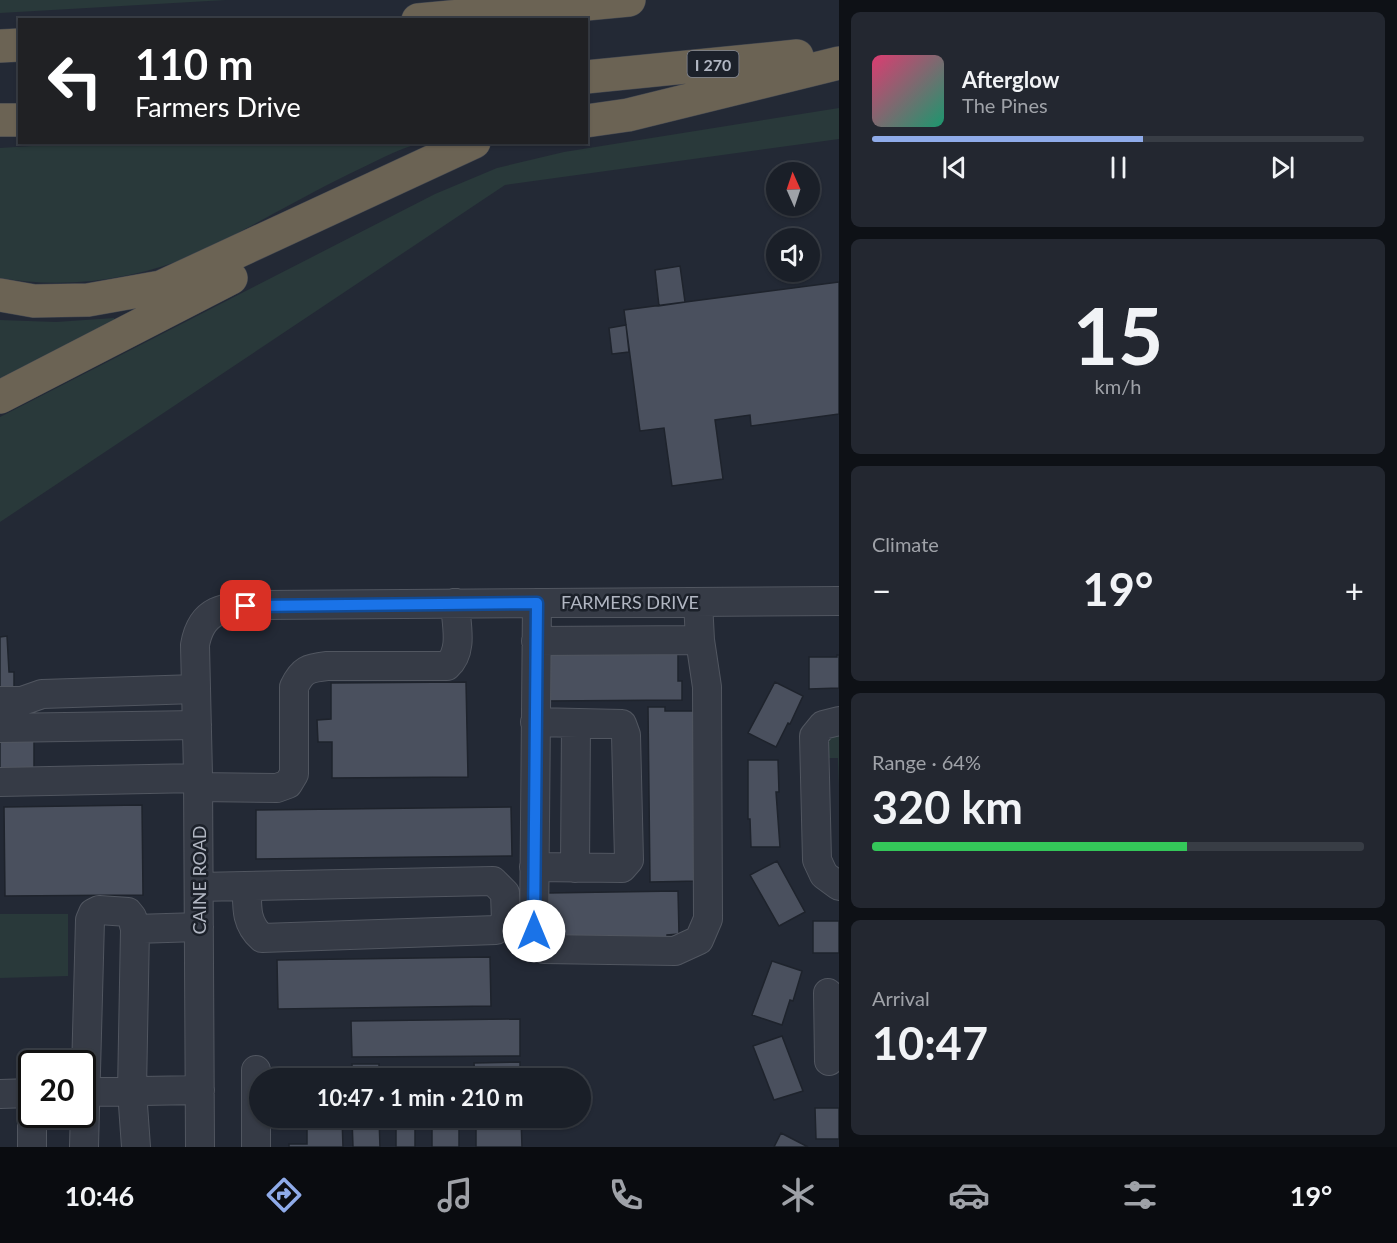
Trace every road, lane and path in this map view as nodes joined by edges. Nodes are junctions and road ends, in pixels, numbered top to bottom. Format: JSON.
{"nodes":[{"id":1,"x":629,"y":0,"type":"edge"},
{"id":2,"x":439,"y":18,"type":"edge"},
{"id":3,"x":18,"y":45,"type":"edge"},
{"id":4,"x":0,"y":46,"type":"edge"},
{"id":5,"x":839,"y":51,"type":"edge"},
{"id":6,"x":839,"y":63,"type":"edge"},
{"id":7,"x":588,"y":77,"type":"edge"},
{"id":8,"x":0,"y":120,"type":"edge"},
{"id":9,"x":18,"y":120,"type":"edge"},
{"id":10,"x":588,"y":121,"type":"edge"},
{"id":11,"x":470,"y":144,"type":"edge"},
{"id":12,"x":388,"y":182,"type":"junction"},
{"id":13,"x":0,"y":295,"type":"edge"},
{"id":14,"x":0,"y":397,"type":"edge"},
{"id":15,"x":839,"y":601,"type":"edge"},
{"id":16,"x":698,"y":602,"type":"junction"},
{"id":17,"x":455,"y":603,"type":"junction"},
{"id":18,"x":537,"y":603,"type":"junction"},
{"id":19,"x":208,"y":616,"type":"joint"},
{"id":20,"x":700,"y":640,"type":"junction"},
{"id":21,"x":536,"y":641,"type":"junction"},
{"id":22,"x":196,"y":689,"type":"junction"},
{"id":23,"x":0,"y":700,"type":"edge"},
{"id":24,"x":839,"y":721,"type":"edge"},
{"id":25,"x":535,"y":722,"type":"junction"},
{"id":26,"x":576,"y":723,"type":"junction"},
{"id":27,"x":197,"y":725,"type":"junction"},
{"id":28,"x":0,"y":728,"type":"edge"},
{"id":29,"x":0,"y":782,"type":"edge"},
{"id":30,"x":198,"y":783,"type":"junction"},
{"id":31,"x":534,"y":867,"type":"junction"},
{"id":32,"x":575,"y":868,"type":"junction"},
{"id":33,"x":247,"y":886,"type":"junction"},
{"id":34,"x":839,"y":886,"type":"edge"},
{"id":35,"x":199,"y":887,"type":"junction"},
{"id":36,"x":199,"y":927,"type":"junction"},
{"id":37,"x":135,"y":929,"type":"junction"},
{"id":38,"x":828,"y":993,"type":"dead end"},
{"id":39,"x":834,"y":1030,"type":"edge"},
{"id":40,"x":85,"y":1050,"type":"edge"},
{"id":41,"x":829,"y":1061,"type":"dead end"},
{"id":42,"x":200,"y":1090,"type":"junction"},
{"id":43,"x":132,"y":1091,"type":"junction"},
{"id":44,"x":96,"y":1092,"type":"edge"},
{"id":45,"x":18,"y":1093,"type":"edge"},
{"id":46,"x":0,"y":1094,"type":"edge"},
{"id":47,"x":32,"y":1128,"type":"edge"},
{"id":48,"x":84,"y":1128,"type":"edge"},
{"id":49,"x":256,"y":1128,"type":"edge"},
{"id":50,"x":32,"y":1147,"type":"edge"},
{"id":51,"x":84,"y":1147,"type":"edge"},
{"id":52,"x":136,"y":1147,"type":"edge"},
{"id":53,"x":200,"y":1147,"type":"edge"},
{"id":54,"x":256,"y":1147,"type":"edge"}],
"edges":[{"from":1,"to":2,"type":"highway"},
{"from":3,"to":4,"type":"highway"},
{"from":5,"to":7,"type":"highway","number":"I 270"},
{"from":6,"to":10,"type":"highway"},
{"from":8,"to":9,"type":"highway"},
{"from":11,"to":12,"type":"highway"},
{"from":12,"to":13,"type":"highway"},
{"from":12,"to":14,"type":"highway"},
{"from":15,"to":16,"type":"street","name":"FARMERS DRIVE"},
{"from":16,"to":18,"type":"street","name":"FARMERS DRIVE"},
{"from":16,"to":20,"type":"street"},
{"from":17,"to":18,"type":"street","name":"FARMERS DRIVE"},
{"from":17,"to":19,"type":"street","name":"FARMERS DRIVE"},
{"from":17,"to":30,"type":"street"},
{"from":18,"to":21,"type":"street"},
{"from":19,"to":22,"type":"street","name":"CAINE ROAD"},
{"from":20,"to":21,"type":"street"},
{"from":20,"to":31,"type":"street"},
{"from":21,"to":25,"type":"street"},
{"from":22,"to":23,"type":"street"},
{"from":22,"to":27,"type":"street","name":"CAINE ROAD"},
{"from":24,"to":34,"type":"street"},
{"from":25,"to":26,"type":"street"},
{"from":25,"to":31,"type":"street"},
{"from":26,"to":32,"type":"street"},
{"from":26,"to":32,"type":"street"},
{"from":27,"to":28,"type":"street"},
{"from":27,"to":30,"type":"street","name":"CAINE ROAD"},
{"from":29,"to":30,"type":"street"},
{"from":30,"to":35,"type":"street","name":"CAINE ROAD"},
{"from":31,"to":32,"type":"street"},
{"from":33,"to":33,"type":"street"},
{"from":33,"to":35,"type":"street"},
{"from":35,"to":36,"type":"street","name":"CAINE ROAD"},
{"from":36,"to":37,"type":"street"},
{"from":36,"to":42,"type":"street","name":"CAINE ROAD"},
{"from":37,"to":40,"type":"street"},
{"from":37,"to":43,"type":"street"},
{"from":38,"to":39,"type":"street"},
{"from":39,"to":41,"type":"street"},
{"from":42,"to":43,"type":"street"},
{"from":42,"to":53,"type":"street","name":"CAINE ROAD"},
{"from":43,"to":44,"type":"street"},
{"from":43,"to":52,"type":"street"},
{"from":45,"to":46,"type":"street"},
{"from":47,"to":50,"type":"street"},
{"from":48,"to":51,"type":"street"},
{"from":49,"to":54,"type":"street"}]}
